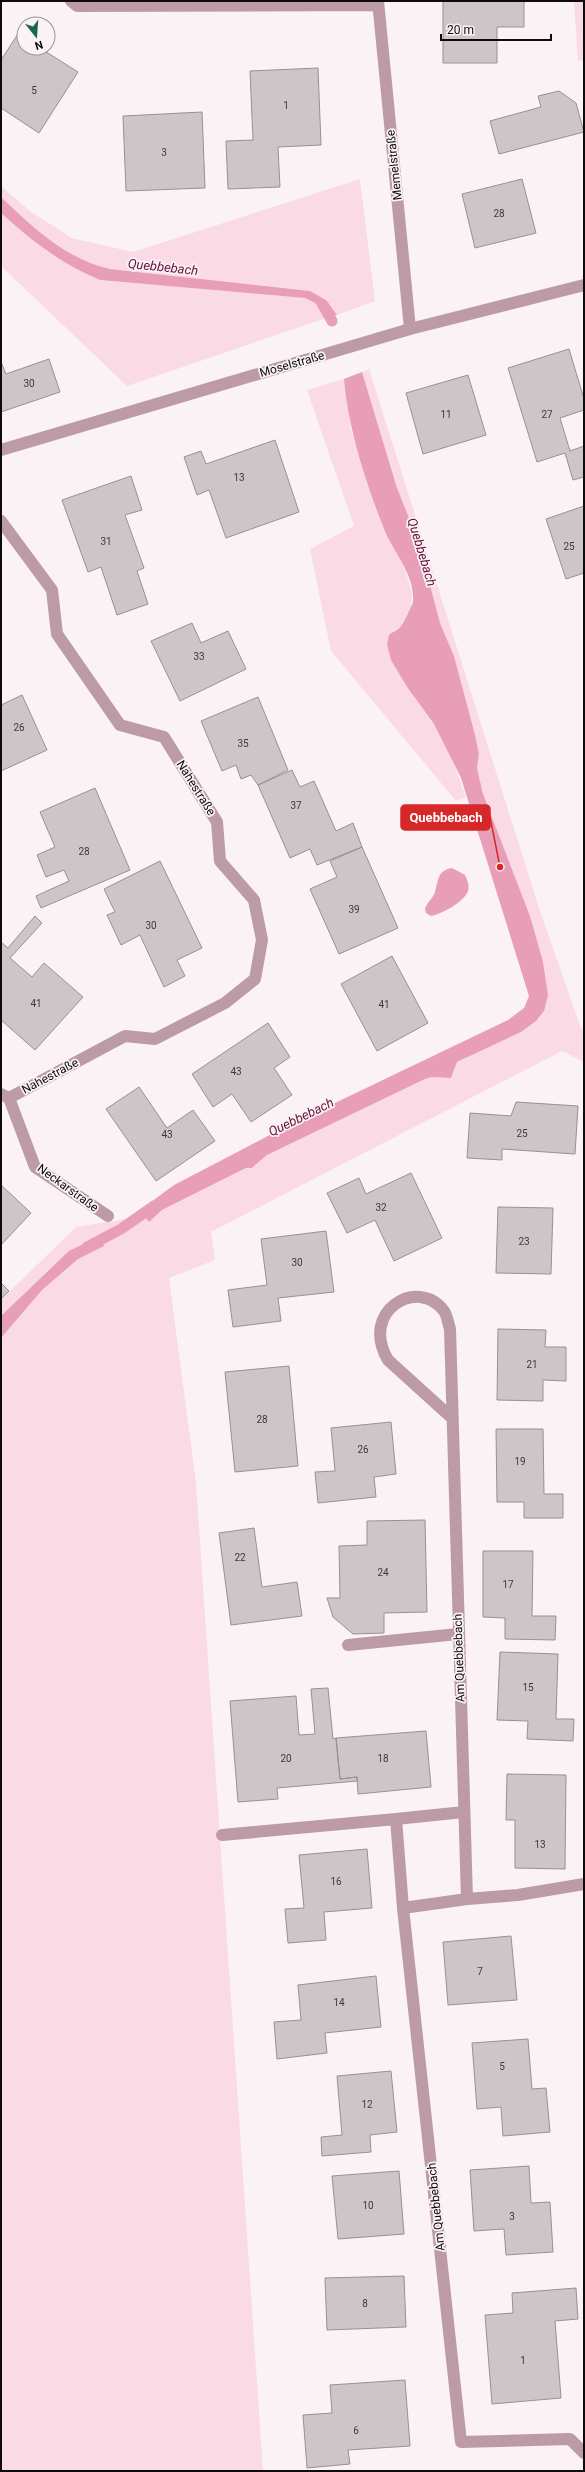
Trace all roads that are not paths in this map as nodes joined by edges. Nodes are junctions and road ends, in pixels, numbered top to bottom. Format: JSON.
{"nodes":[{"id":1,"x":72,"y":1,"type":"edge"},
{"id":2,"x":378,"y":3,"type":"edge"},
{"id":3,"x":584,"y":285,"type":"edge"},
{"id":4,"x":410,"y":329,"type":"junction"},
{"id":5,"x":1,"y":450,"type":"edge"},
{"id":6,"x":1,"y":521,"type":"edge"},
{"id":7,"x":5,"y":1096,"type":"edge"},
{"id":8,"x":108,"y":1216,"type":"dead end"},
{"id":9,"x":452,"y":1418,"type":"junction"},
{"id":10,"x":458,"y":1634,"type":"junction"},
{"id":11,"x":348,"y":1645,"type":"dead end"},
{"id":12,"x":464,"y":1812,"type":"junction"},
{"id":13,"x":396,"y":1819,"type":"junction"},
{"id":14,"x":222,"y":1835,"type":"dead end"},
{"id":15,"x":584,"y":1884,"type":"edge"},
{"id":16,"x":467,"y":1899,"type":"junction"},
{"id":17,"x":403,"y":1908,"type":"junction"},
{"id":18,"x":584,"y":2453,"type":"edge"}],
"edges":[{"from":1,"to":2,"type":"street"},
{"from":2,"to":4,"type":"street","name":"Memelstraße"},
{"from":3,"to":4,"type":"street","name":"Moselstraße"},
{"from":4,"to":5,"type":"street","name":"Moselstraße"},
{"from":6,"to":7,"type":"street","name":"Nahestraße"},
{"from":7,"to":8,"type":"street","name":"Neckarstraße"},
{"from":9,"to":9,"type":"street","name":"Am Quebbebach"},
{"from":9,"to":10,"type":"street","name":"Am Quebbebach"},
{"from":10,"to":11,"type":"street"},
{"from":10,"to":12,"type":"street","name":"Am Quebbebach"},
{"from":12,"to":13,"type":"street"},
{"from":12,"to":16,"type":"street","name":"Am Quebbebach"},
{"from":13,"to":14,"type":"street"},
{"from":13,"to":17,"type":"street"},
{"from":15,"to":16,"type":"street"},
{"from":16,"to":17,"type":"street"},
{"from":17,"to":18,"type":"street","name":"Am Quebbebach"}]}
